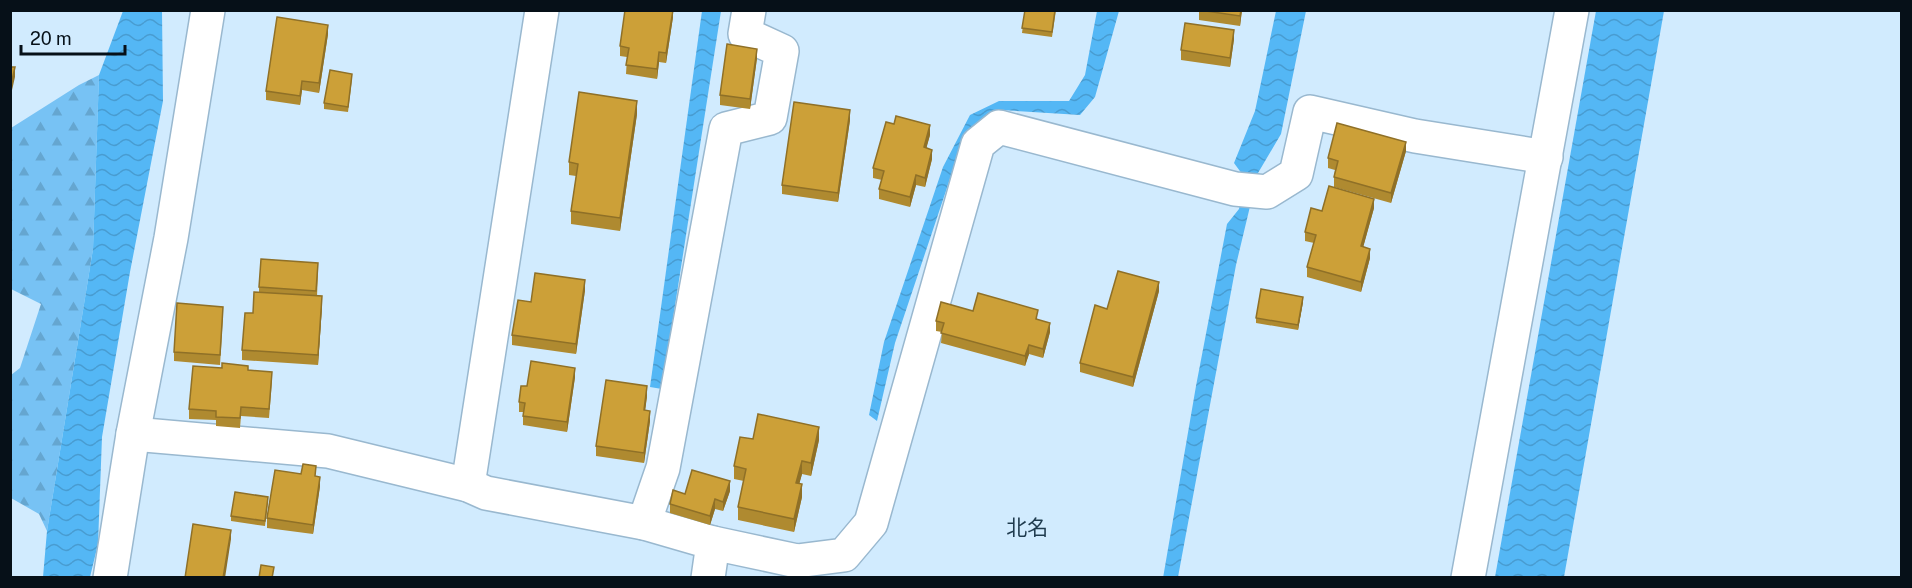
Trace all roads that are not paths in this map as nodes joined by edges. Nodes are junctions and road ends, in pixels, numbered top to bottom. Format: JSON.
{"nodes":[{"id":1,"x":208,"y":10,"type":"edge"},
{"id":2,"x":542,"y":10,"type":"edge"},
{"id":3,"x":749,"y":10,"type":"edge"},
{"id":4,"x":1572,"y":10,"type":"edge"},
{"id":5,"x":1546,"y":157,"type":"junction"},
{"id":6,"x":133,"y":434,"type":"junction"},
{"id":7,"x":468,"y":485,"type":"junction"},
{"id":8,"x":644,"y":523,"type":"junction"},
{"id":9,"x":713,"y":543,"type":"junction"},
{"id":10,"x":110,"y":578,"type":"edge"},
{"id":11,"x":708,"y":578,"type":"edge"},
{"id":12,"x":1468,"y":578,"type":"edge"}],
"edges":[{"from":1,"to":6,"type":"street"},
{"from":2,"to":7,"type":"street"},
{"from":3,"to":8,"type":"street"},
{"from":4,"to":5,"type":"street"},
{"from":5,"to":9,"type":"street"},
{"from":5,"to":12,"type":"street"},
{"from":6,"to":7,"type":"street"},
{"from":6,"to":10,"type":"street"},
{"from":7,"to":8,"type":"street"},
{"from":8,"to":9,"type":"street"},
{"from":9,"to":11,"type":"street"}]}
